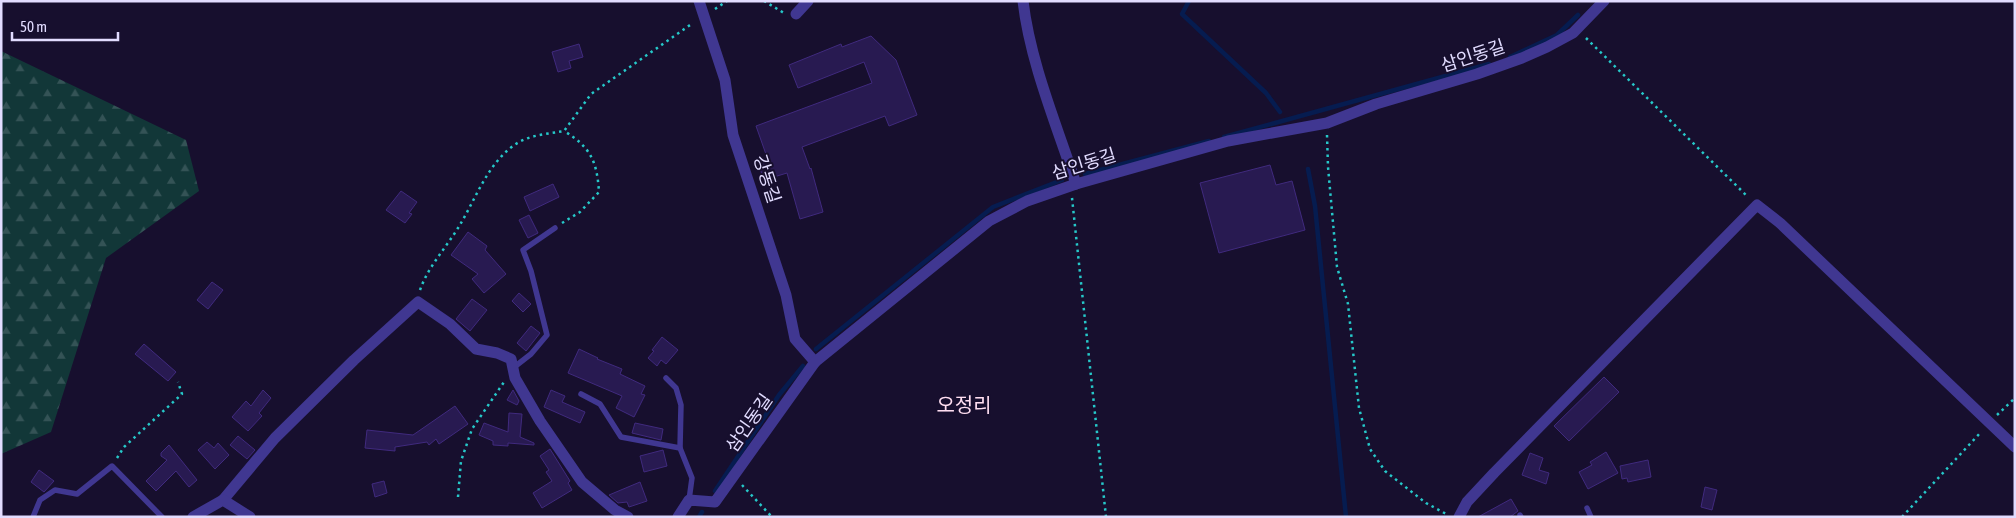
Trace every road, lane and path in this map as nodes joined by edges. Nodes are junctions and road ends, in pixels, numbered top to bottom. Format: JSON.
{"nodes":[{"id":1,"x":699,"y":1,"type":"edge"},
{"id":2,"x":764,"y":1,"type":"edge"},
{"id":3,"x":808,"y":1,"type":"edge"},
{"id":4,"x":1023,"y":1,"type":"edge"},
{"id":5,"x":1604,"y":1,"type":"edge"},
{"id":6,"x":796,"y":14,"type":"joint"},
{"id":7,"x":704,"y":16,"type":"junction"},
{"id":8,"x":1576,"y":29,"type":"junction"},
{"id":9,"x":1327,"y":122,"type":"junction"},
{"id":10,"x":564,"y":131,"type":"junction"},
{"id":11,"x":1073,"y":185,"type":"junction"},
{"id":12,"x":1757,"y":205,"type":"junction"},
{"id":13,"x":555,"y":228,"type":"joint"},
{"id":14,"x":416,"y":304,"type":"junction"},
{"id":15,"x":815,"y":362,"type":"junction"},
{"id":16,"x":513,"y":368,"type":"junction"},
{"id":17,"x":666,"y":378,"type":"dead end"},
{"id":18,"x":178,"y":382,"type":"dead end"},
{"id":19,"x":581,"y":394,"type":"dead end"},
{"id":20,"x":2015,"y":398,"type":"edge"},
{"id":21,"x":1990,"y":423,"type":"junction"},
{"id":22,"x":2015,"y":447,"type":"edge"},
{"id":23,"x":680,"y":448,"type":"junction"},
{"id":24,"x":112,"y":466,"type":"junction"},
{"id":25,"x":733,"y":476,"type":"junction"},
{"id":26,"x":458,"y":497,"type":"dead end"},
{"id":27,"x":223,"y":500,"type":"junction"},
{"id":28,"x":689,"y":500,"type":"junction"},
{"id":29,"x":1587,"y":508,"type":"dead end"},
{"id":30,"x":33,"y":517,"type":"edge"},
{"id":31,"x":162,"y":517,"type":"edge"},
{"id":32,"x":194,"y":517,"type":"edge"},
{"id":33,"x":250,"y":517,"type":"edge"},
{"id":34,"x":628,"y":517,"type":"edge"},
{"id":35,"x":678,"y":517,"type":"edge"},
{"id":36,"x":772,"y":517,"type":"edge"},
{"id":37,"x":1106,"y":517,"type":"edge"},
{"id":38,"x":1451,"y":517,"type":"edge"},
{"id":39,"x":1459,"y":517,"type":"edge"},
{"id":40,"x":1591,"y":517,"type":"edge"},
{"id":41,"x":1902,"y":517,"type":"edge"}],
"edges":[{"from":1,"to":7,"type":"street","name":"강동길"},
{"from":2,"to":6,"type":"path"},
{"from":3,"to":6,"type":"street"},
{"from":4,"to":11,"type":"street"},
{"from":5,"to":8,"type":"street","name":"삼인동길"},
{"from":7,"to":10,"type":"path"},
{"from":7,"to":15,"type":"street","name":"강동길"},
{"from":8,"to":9,"type":"street","name":"삼인동길"},
{"from":8,"to":12,"type":"path"},
{"from":9,"to":11,"type":"street","name":"삼인동길"},
{"from":9,"to":38,"type":"path"},
{"from":10,"to":13,"type":"path"},
{"from":10,"to":14,"type":"path"},
{"from":11,"to":15,"type":"street","name":"삼인동길"},
{"from":11,"to":37,"type":"path"},
{"from":12,"to":21,"type":"street"},
{"from":12,"to":39,"type":"street"},
{"from":13,"to":16,"type":"lane"},
{"from":14,"to":16,"type":"street"},
{"from":14,"to":27,"type":"street"},
{"from":15,"to":25,"type":"street","name":"삼인동길"},
{"from":16,"to":26,"type":"path"},
{"from":16,"to":34,"type":"street"},
{"from":17,"to":23,"type":"lane"},
{"from":18,"to":24,"type":"path"},
{"from":19,"to":23,"type":"lane"},
{"from":20,"to":21,"type":"path"},
{"from":21,"to":22,"type":"street"},
{"from":21,"to":41,"type":"path"},
{"from":23,"to":28,"type":"lane"},
{"from":24,"to":30,"type":"lane"},
{"from":24,"to":31,"type":"lane"},
{"from":25,"to":28,"type":"street","name":"삼인동길"},
{"from":25,"to":36,"type":"path"},
{"from":27,"to":32,"type":"street"},
{"from":27,"to":33,"type":"street"},
{"from":28,"to":35,"type":"street"},
{"from":29,"to":40,"type":"lane"}]}
